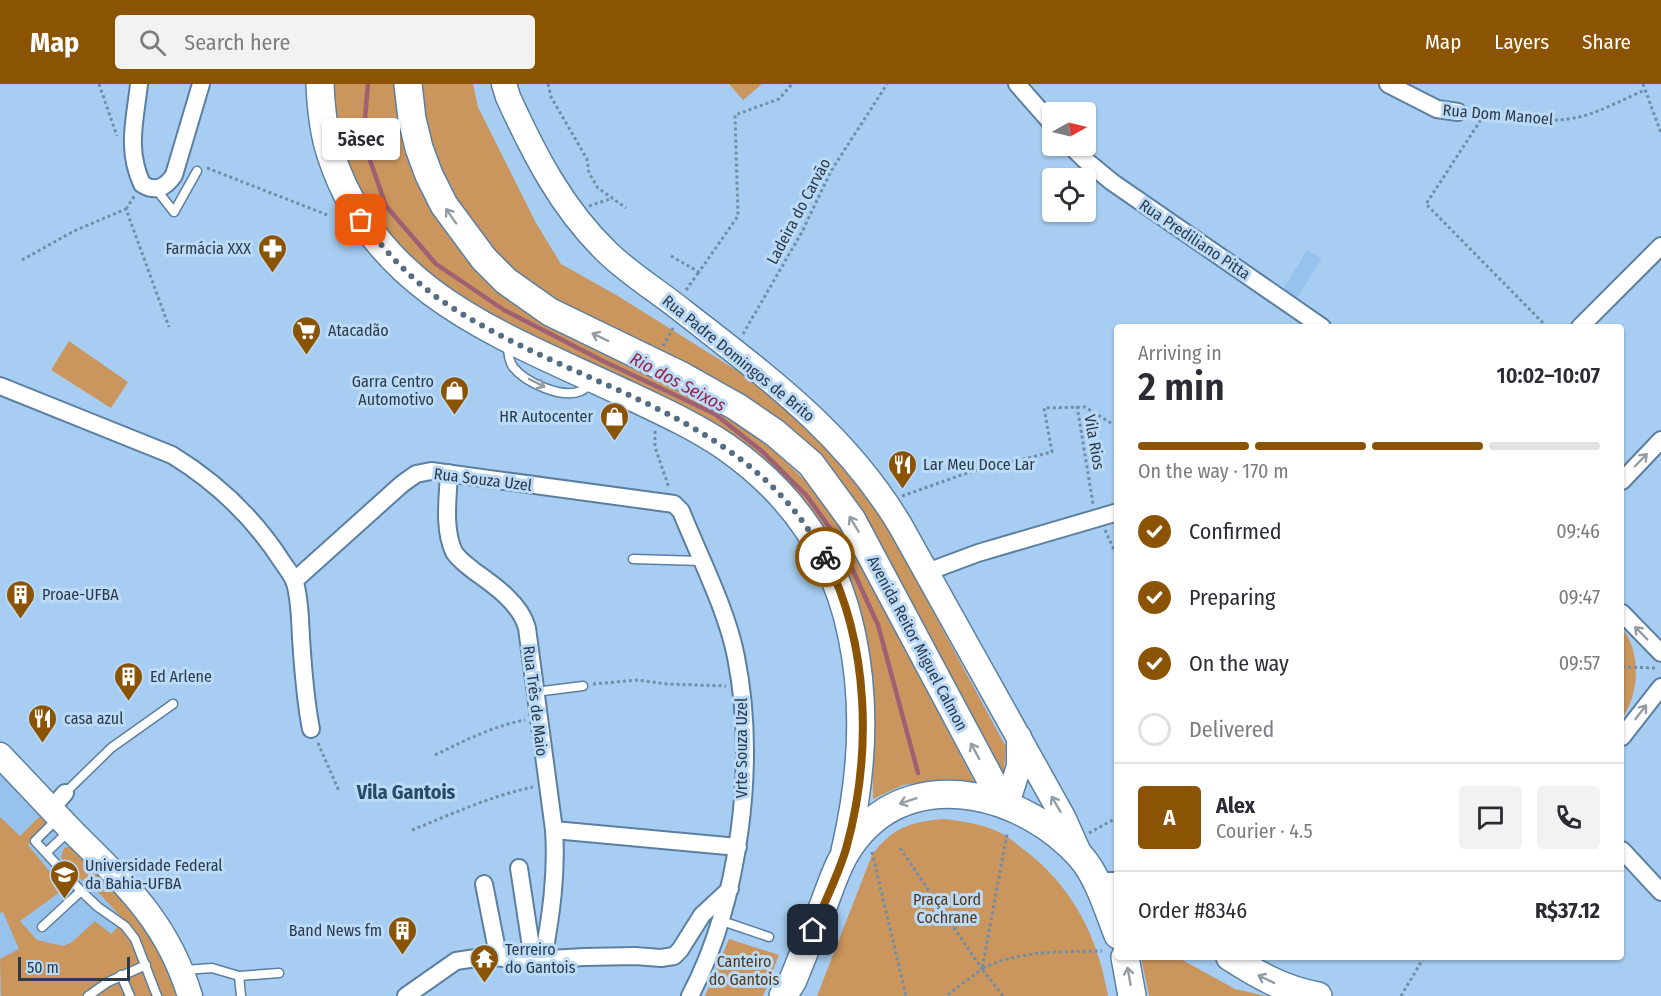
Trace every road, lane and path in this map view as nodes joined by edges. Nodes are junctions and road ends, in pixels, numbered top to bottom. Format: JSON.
{"nodes":[{"id":1,"x":99,"y":84,"type":"edge"},
{"id":2,"x":139,"y":84,"type":"edge"},
{"id":3,"x":201,"y":84,"type":"edge"},
{"id":4,"x":320,"y":84,"type":"edge"},
{"id":5,"x":408,"y":84,"type":"edge"},
{"id":6,"x":504,"y":84,"type":"edge"},
{"id":7,"x":548,"y":84,"type":"edge"},
{"id":8,"x":792,"y":84,"type":"edge"},
{"id":9,"x":887,"y":84,"type":"edge"},
{"id":10,"x":1017,"y":84,"type":"edge"},
{"id":11,"x":1388,"y":84,"type":"edge"},
{"id":12,"x":1643,"y":84,"type":"edge"},
{"id":13,"x":1645,"y":90,"type":"junction"},
{"id":14,"x":1042,"y":112,"type":"edge"},
{"id":15,"x":1458,"y":112,"type":"joint"},
{"id":16,"x":1484,"y":115,"type":"junction"},
{"id":17,"x":1661,"y":133,"type":"edge"},
{"id":18,"x":1081,"y":156,"type":"edge"},
{"id":19,"x":180,"y":157,"type":"junction"},
{"id":20,"x":134,"y":163,"type":"junction"},
{"id":21,"x":197,"y":171,"type":"dead end"},
{"id":22,"x":156,"y":189,"type":"junction"},
{"id":23,"x":627,"y":208,"type":"dead end"},
{"id":24,"x":330,"y":216,"type":"dead end"},
{"id":25,"x":1661,"y":246,"type":"edge"},
{"id":26,"x":671,"y":256,"type":"dead end"},
{"id":27,"x":22,"y":260,"type":"dead end"},
{"id":28,"x":682,"y":310,"type":"junction"},
{"id":29,"x":1318,"y":324,"type":"edge"},
{"id":30,"x":1544,"y":324,"type":"edge"},
{"id":31,"x":1583,"y":324,"type":"edge"},
{"id":32,"x":169,"y":327,"type":"dead end"},
{"id":33,"x":734,"y":352,"type":"junction"},
{"id":34,"x":654,"y":363,"type":"junction"},
{"id":35,"x":0,"y":386,"type":"edge"},
{"id":36,"x":1077,"y":405,"type":"junction"},
{"id":37,"x":664,"y":412,"type":"junction"},
{"id":38,"x":1111,"y":423,"type":"dead end"},
{"id":39,"x":1661,"y":440,"type":"edge"},
{"id":40,"x":449,"y":473,"type":"junction"},
{"id":41,"x":1624,"y":479,"type":"edge"},
{"id":42,"x":886,"y":502,"type":"junction"},
{"id":43,"x":674,"y":504,"type":"junction"},
{"id":44,"x":1114,"y":513,"type":"edge"},
{"id":45,"x":1098,"y":517,"type":"junction"},
{"id":46,"x":1114,"y":551,"type":"edge"},
{"id":47,"x":633,"y":559,"type":"dead end"},
{"id":48,"x":701,"y":561,"type":"junction"},
{"id":49,"x":927,"y":572,"type":"junction"},
{"id":50,"x":294,"y":581,"type":"junction"},
{"id":51,"x":1624,"y":615,"type":"edge"},
{"id":52,"x":1661,"y":653,"type":"edge"},
{"id":53,"x":1624,"y":667,"type":"edge"},
{"id":54,"x":1661,"y":668,"type":"edge"},
{"id":55,"x":583,"y":686,"type":"joint"},
{"id":56,"x":740,"y":686,"type":"junction"},
{"id":57,"x":1661,"y":687,"type":"edge"},
{"id":58,"x":534,"y":692,"type":"junction"},
{"id":59,"x":173,"y":704,"type":"dead end"},
{"id":60,"x":537,"y":718,"type":"junction"},
{"id":61,"x":311,"y":729,"type":"joint"},
{"id":62,"x":1624,"y":734,"type":"edge"},
{"id":63,"x":1018,"y":737,"type":"junction"},
{"id":64,"x":0,"y":755,"type":"edge"},
{"id":65,"x":435,"y":755,"type":"dead end"},
{"id":66,"x":547,"y":784,"type":"junction"},
{"id":67,"x":339,"y":791,"type":"dead end"},
{"id":68,"x":1005,"y":803,"type":"junction"},
{"id":69,"x":61,"y":812,"type":"junction"},
{"id":70,"x":1114,"y":819,"type":"edge"},
{"id":71,"x":554,"y":830,"type":"junction"},
{"id":72,"x":412,"y":831,"type":"dead end"},
{"id":73,"x":1007,"y":834,"type":"dead end"},
{"id":74,"x":738,"y":847,"type":"junction"},
{"id":75,"x":900,"y":848,"type":"dead end"},
{"id":76,"x":1077,"y":848,"type":"junction"},
{"id":77,"x":858,"y":849,"type":"junction"},
{"id":78,"x":1624,"y":852,"type":"edge"},
{"id":79,"x":46,"y":854,"type":"junction"},
{"id":80,"x":519,"y":868,"type":"dead end"},
{"id":81,"x":484,"y":884,"type":"dead end"},
{"id":82,"x":1110,"y":885,"type":"edge"},
{"id":83,"x":729,"y":889,"type":"junction"},
{"id":84,"x":81,"y":891,"type":"junction"},
{"id":85,"x":1661,"y":892,"type":"edge"},
{"id":86,"x":722,"y":921,"type":"junction"},
{"id":87,"x":42,"y":927,"type":"dead end"},
{"id":88,"x":1114,"y":935,"type":"edge"},
{"id":89,"x":769,"y":937,"type":"dead end"},
{"id":90,"x":1114,"y":948,"type":"edge"},
{"id":91,"x":504,"y":957,"type":"junction"},
{"id":92,"x":538,"y":959,"type":"junction"},
{"id":93,"x":1119,"y":960,"type":"edge"},
{"id":94,"x":1235,"y":960,"type":"edge"},
{"id":95,"x":1422,"y":960,"type":"edge"},
{"id":96,"x":146,"y":965,"type":"junction"},
{"id":97,"x":982,"y":969,"type":"junction"},
{"id":98,"x":279,"y":973,"type":"dead end"},
{"id":99,"x":121,"y":975,"type":"junction"},
{"id":100,"x":239,"y":976,"type":"junction"},
{"id":101,"x":189,"y":986,"type":"edge"},
{"id":102,"x":789,"y":991,"type":"edge"},
{"id":103,"x":88,"y":996,"type":"edge"},
{"id":104,"x":130,"y":996,"type":"edge"},
{"id":105,"x":157,"y":996,"type":"edge"},
{"id":106,"x":241,"y":996,"type":"edge"},
{"id":107,"x":406,"y":996,"type":"edge"},
{"id":108,"x":690,"y":996,"type":"edge"},
{"id":109,"x":906,"y":996,"type":"edge"},
{"id":110,"x":946,"y":996,"type":"edge"},
{"id":111,"x":1003,"y":996,"type":"edge"},
{"id":112,"x":1132,"y":996,"type":"edge"},
{"id":113,"x":1318,"y":996,"type":"edge"},
{"id":114,"x":1401,"y":996,"type":"edge"}],
"edges":[{"from":1,"to":20,"type":"path"},
{"from":2,"to":20,"type":"street"},
{"from":3,"to":19,"type":"street"},
{"from":4,"to":37,"type":"main road","one_way":true},
{"from":34,"to":5,"type":"main road","name":"Avenida Reitor Miguel Calmon","one_way":true},
{"from":6,"to":28,"type":"main road","name":"Rua Padre Domingos de Brito"},
{"from":7,"to":23,"type":"path"},
{"from":8,"to":26,"type":"path"},
{"from":9,"to":33,"type":"path","name":"Ladeira do Carvão"},
{"from":10,"to":14,"type":"street"},
{"from":11,"to":15,"type":"street","name":"Rua Dom Manoel"},
{"from":12,"to":13,"type":"path"},
{"from":13,"to":16,"type":"path","name":"Rua Dom Manoel"},
{"from":13,"to":17,"type":"path"},
{"from":15,"to":16,"type":"path","name":"Rua Dom Manoel"},
{"from":16,"to":30,"type":"path"},
{"from":18,"to":29,"type":"street","name":"Rua Prediliano Pitta"},
{"from":19,"to":22,"type":"street"},
{"from":19,"to":24,"type":"path"},
{"from":20,"to":22,"type":"street"},
{"from":21,"to":22,"type":"lane"},
{"from":25,"to":31,"type":"street"},
{"from":27,"to":32,"type":"path"},
{"from":28,"to":33,"type":"main road","name":"Rua Padre Domingos de Brito"},
{"from":28,"to":34,"type":"path"},
{"from":33,"to":42,"type":"main road","name":"Rua Padre Domingos de Brito"},
{"from":68,"to":34,"type":"main road","name":"Avenida Reitor Miguel Calmon","one_way":true},
{"from":35,"to":50,"type":"street"},
{"from":36,"to":38,"type":"path"},
{"from":36,"to":42,"type":"path"},
{"from":36,"to":45,"type":"path","name":"Vila Rios"},
{"from":37,"to":43,"type":"path"},
{"from":37,"to":77,"type":"main road"},
{"from":41,"to":39,"type":"street","one_way":true},
{"from":40,"to":43,"type":"street","name":"Rua Souza Uzel"},
{"from":40,"to":50,"type":"street","name":"Rua Souza Uzel"},
{"from":40,"to":58,"type":"street","name":"Rua Três de Maio"},
{"from":42,"to":49,"type":"main road","name":"Rua Padre Domingos de Brito"},
{"from":43,"to":48,"type":"street","name":"Vrte Souza Uzel"},
{"from":44,"to":45,"type":"street"},
{"from":45,"to":46,"type":"path","name":"Vila Rios"},
{"from":45,"to":49,"type":"street"},
{"from":47,"to":48,"type":"lane"},
{"from":48,"to":56,"type":"street","name":"Vrte Souza Uzel"},
{"from":49,"to":63,"type":"main road","name":"Rua Padre Domingos de Brito"},
{"from":50,"to":61,"type":"street"},
{"from":52,"to":51,"type":"street","one_way":true},
{"from":53,"to":54,"type":"path"},
{"from":55,"to":56,"type":"path"},
{"from":55,"to":58,"type":"lane"},
{"from":56,"to":74,"type":"street","name":"Vrte Souza Uzel"},
{"from":62,"to":57,"type":"street","one_way":true},
{"from":58,"to":60,"type":"street","name":"Rua Três de Maio"},
{"from":59,"to":69,"type":"lane"},
{"from":60,"to":65,"type":"path"},
{"from":60,"to":66,"type":"street","name":"Rua Três de Maio"},
{"from":61,"to":67,"type":"path"},
{"from":63,"to":68,"type":"main road","name":"Rua Padre Domingos de Brito"},
{"from":76,"to":63,"type":"main road","name":"Rua Padre Domingos de Brito","one_way":true},
{"from":64,"to":69,"type":"main road"},
{"from":66,"to":71,"type":"street","name":"Rua Três de Maio"},
{"from":66,"to":72,"type":"path"},
{"from":68,"to":76,"type":"main road"},
{"from":68,"to":77,"type":"main road","one_way":true},
{"from":69,"to":79,"type":"lane"},
{"from":69,"to":79,"type":"lane"},
{"from":69,"to":101,"type":"main road"},
{"from":70,"to":76,"type":"path"},
{"from":71,"to":74,"type":"street"},
{"from":71,"to":92,"type":"street","name":"Rua Três de Maio"},
{"from":73,"to":97,"type":"path"},
{"from":74,"to":83,"type":"street","name":"Vrte Souza Uzel"},
{"from":75,"to":97,"type":"path"},
{"from":76,"to":82,"type":"main road"},
{"from":77,"to":102,"type":"main road"},
{"from":77,"to":109,"type":"path"},
{"from":78,"to":85,"type":"street"},
{"from":79,"to":84,"type":"lane"},
{"from":80,"to":92,"type":"street"},
{"from":81,"to":91,"type":"street"},
{"from":82,"to":88,"type":"main road"},
{"from":83,"to":86,"type":"street","name":"Vrte Souza Uzel"},
{"from":83,"to":92,"type":"street"},
{"from":84,"to":87,"type":"lane"},
{"from":84,"to":96,"type":"lane"},
{"from":86,"to":89,"type":"lane"},
{"from":86,"to":108,"type":"street","name":"Vrte Souza Uzel"},
{"from":90,"to":97,"type":"path"},
{"from":91,"to":92,"type":"street"},
{"from":91,"to":107,"type":"street"},
{"from":112,"to":93,"type":"main road","one_way":true},
{"from":113,"to":94,"type":"main road","one_way":true},
{"from":95,"to":114,"type":"path"},
{"from":96,"to":99,"type":"lane"},
{"from":96,"to":105,"type":"lane"},
{"from":97,"to":110,"type":"path"},
{"from":97,"to":111,"type":"path"},
{"from":98,"to":100,"type":"lane"},
{"from":99,"to":103,"type":"lane"},
{"from":99,"to":104,"type":"lane"},
{"from":100,"to":101,"type":"lane"},
{"from":100,"to":106,"type":"lane"}]}
